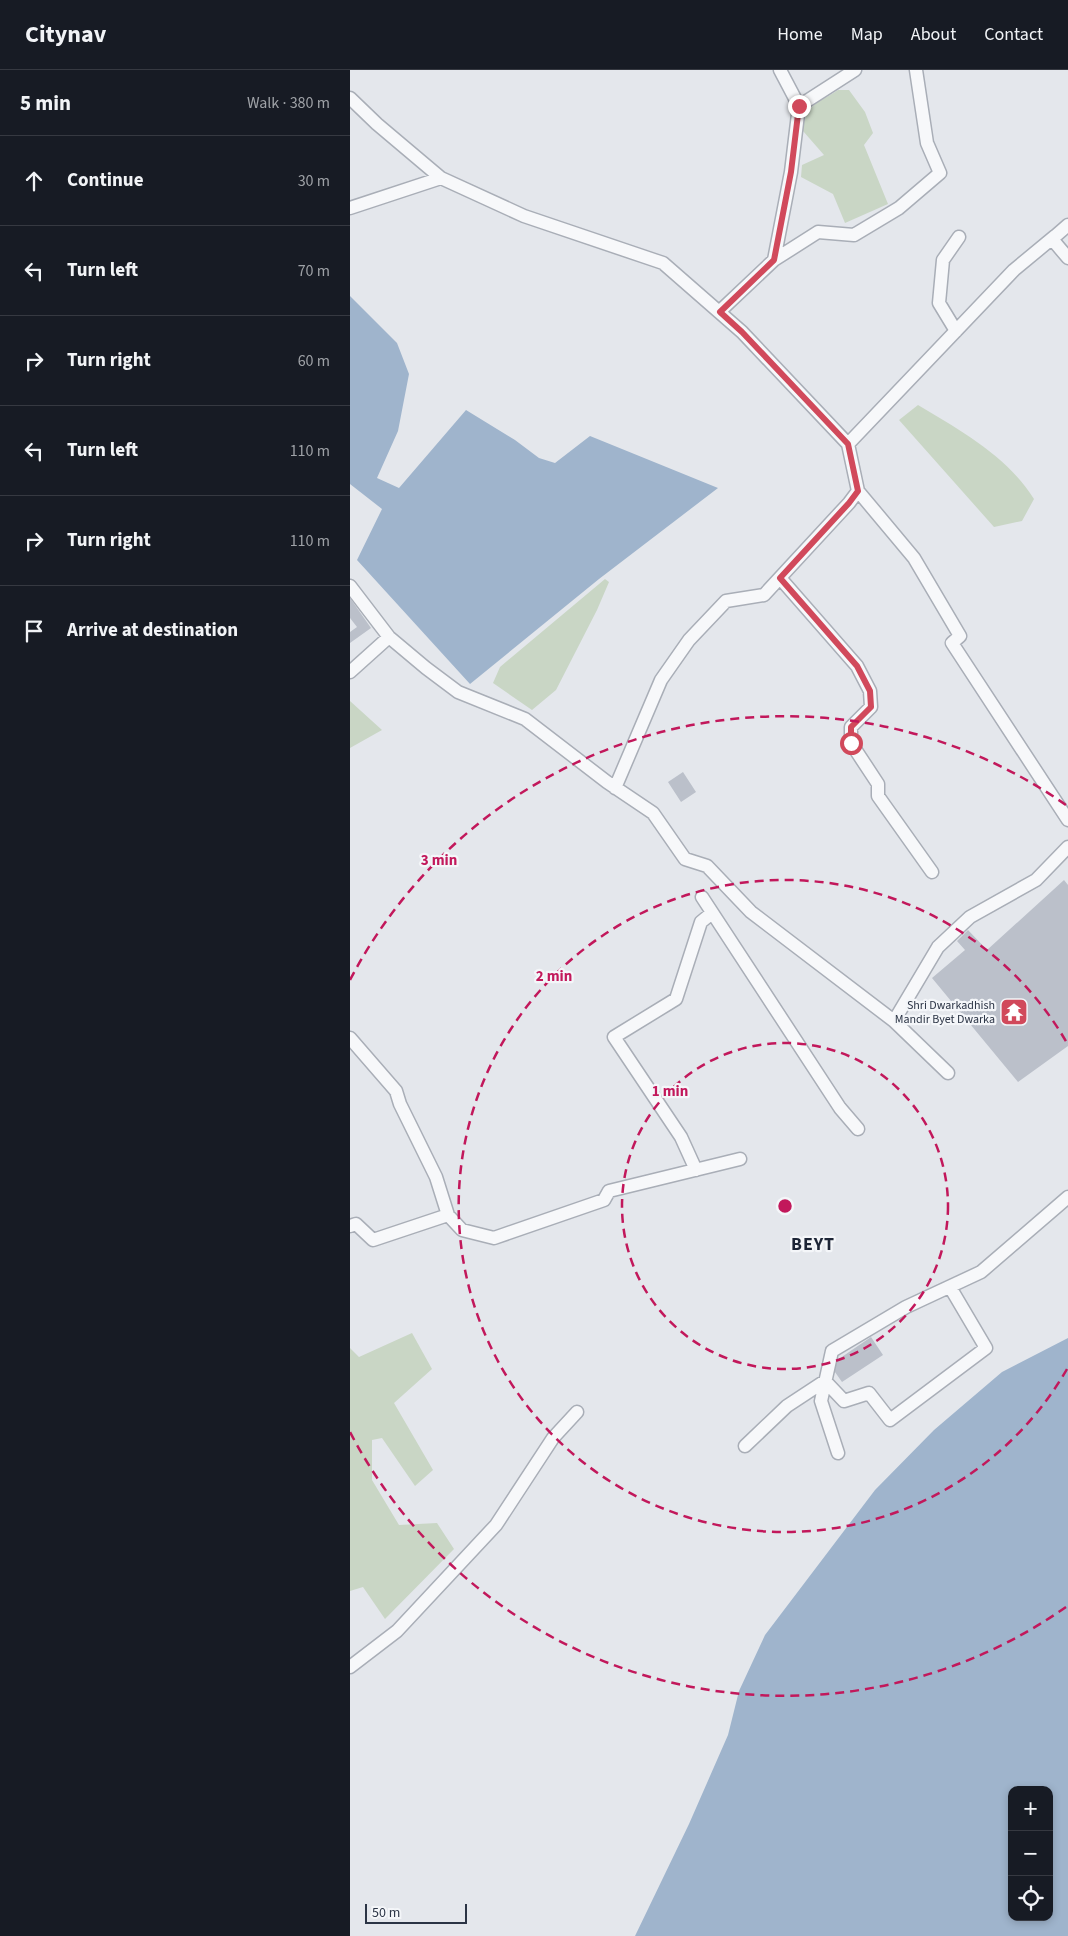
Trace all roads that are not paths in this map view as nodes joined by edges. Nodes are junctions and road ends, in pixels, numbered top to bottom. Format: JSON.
{"nodes":[{"id":1,"x":780,"y":70,"type":"edge"},
{"id":2,"x":855,"y":70,"type":"edge"},
{"id":3,"x":916,"y":70,"type":"edge"},
{"id":4,"x":350,"y":98,"type":"edge"},
{"id":5,"x":799,"y":106,"type":"junction"},
{"id":6,"x":441,"y":178,"type":"junction"},
{"id":7,"x":350,"y":208,"type":"edge"},
{"id":8,"x":1068,"y":225,"type":"edge"},
{"id":9,"x":1055,"y":236,"type":"junction"},
{"id":10,"x":959,"y":237,"type":"dead end"},
{"id":11,"x":1068,"y":258,"type":"edge"},
{"id":12,"x":774,"y":260,"type":"junction"},
{"id":13,"x":720,"y":312,"type":"junction"},
{"id":14,"x":956,"y":331,"type":"junction"},
{"id":15,"x":848,"y":444,"type":"junction"},
{"id":16,"x":858,"y":491,"type":"junction"},
{"id":17,"x":780,"y":578,"type":"junction"},
{"id":18,"x":350,"y":586,"type":"edge"},
{"id":19,"x":389,"y":638,"type":"junction"},
{"id":20,"x":350,"y":672,"type":"edge"},
{"id":21,"x":615,"y":788,"type":"junction"},
{"id":22,"x":1068,"y":820,"type":"edge"},
{"id":23,"x":1067,"y":849,"type":"edge"},
{"id":24,"x":932,"y":872,"type":"dead end"},
{"id":25,"x":702,"y":896,"type":"dead end"},
{"id":26,"x":712,"y":913,"type":"junction"},
{"id":27,"x":894,"y":1021,"type":"junction"},
{"id":28,"x":350,"y":1038,"type":"edge"},
{"id":29,"x":948,"y":1072,"type":"dead end"},
{"id":30,"x":858,"y":1129,"type":"dead end"},
{"id":31,"x":740,"y":1159,"type":"dead end"},
{"id":32,"x":696,"y":1170,"type":"junction"},
{"id":33,"x":1068,"y":1197,"type":"edge"},
{"id":34,"x":448,"y":1215,"type":"junction"},
{"id":35,"x":350,"y":1226,"type":"edge"},
{"id":36,"x":950,"y":1287,"type":"junction"},
{"id":37,"x":825,"y":1381,"type":"junction"},
{"id":38,"x":577,"y":1412,"type":"dead end"},
{"id":39,"x":745,"y":1446,"type":"dead end"},
{"id":40,"x":838,"y":1453,"type":"dead end"},
{"id":41,"x":350,"y":1667,"type":"edge"}],
"edges":[{"from":1,"to":5,"type":"street"},
{"from":2,"to":5,"type":"street"},
{"from":3,"to":12,"type":"street"},
{"from":4,"to":6,"type":"street"},
{"from":5,"to":12,"type":"street"},
{"from":6,"to":7,"type":"street"},
{"from":6,"to":13,"type":"street"},
{"from":8,"to":9,"type":"street"},
{"from":9,"to":11,"type":"street"},
{"from":9,"to":14,"type":"street"},
{"from":10,"to":14,"type":"street"},
{"from":12,"to":13,"type":"street"},
{"from":13,"to":15,"type":"street"},
{"from":14,"to":15,"type":"street"},
{"from":15,"to":16,"type":"street"},
{"from":16,"to":17,"type":"street"},
{"from":16,"to":22,"type":"street"},
{"from":17,"to":21,"type":"street"},
{"from":17,"to":24,"type":"street"},
{"from":18,"to":19,"type":"street"},
{"from":19,"to":20,"type":"street"},
{"from":19,"to":21,"type":"street"},
{"from":21,"to":27,"type":"street"},
{"from":23,"to":27,"type":"street"},
{"from":25,"to":26,"type":"street"},
{"from":26,"to":30,"type":"street"},
{"from":26,"to":32,"type":"street"},
{"from":27,"to":29,"type":"street"},
{"from":28,"to":34,"type":"street"},
{"from":31,"to":32,"type":"street"},
{"from":32,"to":34,"type":"street"},
{"from":33,"to":36,"type":"street"},
{"from":34,"to":35,"type":"street"},
{"from":36,"to":37,"type":"street"},
{"from":36,"to":37,"type":"street"},
{"from":37,"to":39,"type":"street"},
{"from":37,"to":40,"type":"street"},
{"from":38,"to":41,"type":"street"}]}
